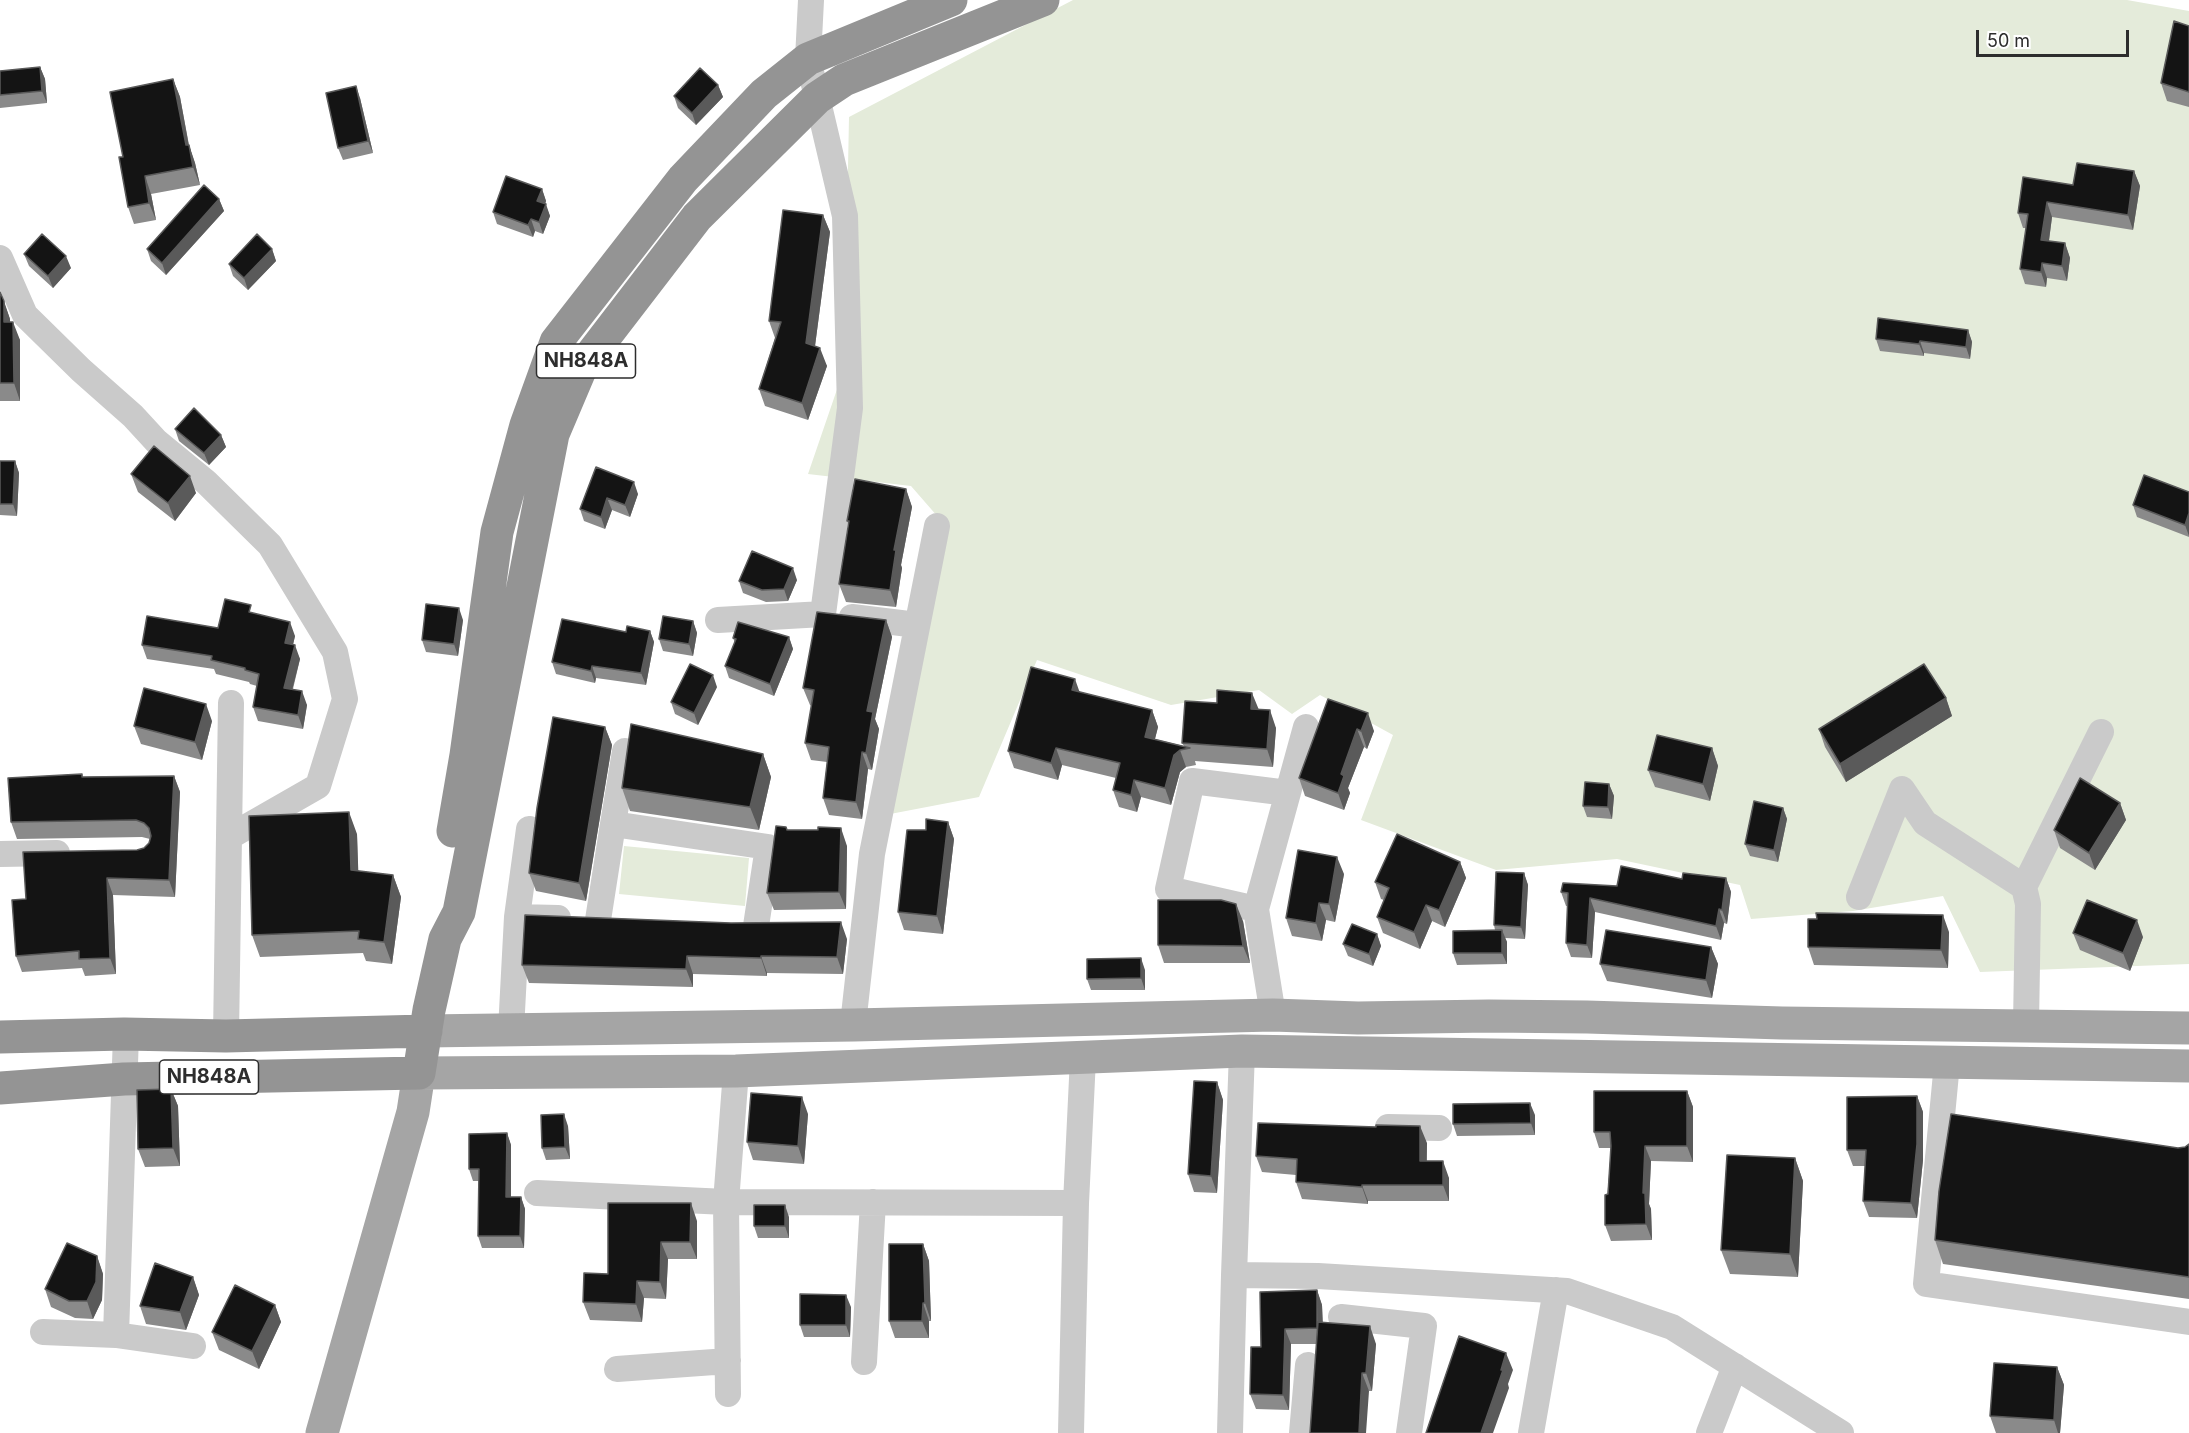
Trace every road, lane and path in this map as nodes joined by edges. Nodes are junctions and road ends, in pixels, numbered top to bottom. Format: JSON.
{"nodes":[{"id":1,"x":811,"y":0,"type":"edge"},
{"id":2,"x":951,"y":0,"type":"edge"},
{"id":3,"x":1043,"y":0,"type":"edge"},
{"id":4,"x":808,"y":59,"type":"junction"},
{"id":5,"x":817,"y":98,"type":"junction"},
{"id":6,"x":0,"y":258,"type":"edge"},
{"id":7,"x":937,"y":526,"type":"dead end"},
{"id":8,"x":823,"y":614,"type":"junction"},
{"id":9,"x":718,"y":620,"type":"dead end"},
{"id":10,"x":917,"y":625,"type":"junction"},
{"id":11,"x":231,"y":703,"type":"dead end"},
{"id":12,"x":1306,"y":727,"type":"dead end"},
{"id":13,"x":2101,"y":732,"type":"dead end"},
{"id":14,"x":625,"y":751,"type":"edge"},
{"id":15,"x":1288,"y":793,"type":"junction"},
{"id":16,"x":613,"y":824,"type":"junction"},
{"id":17,"x":529,"y":829,"type":"dead end"},
{"id":18,"x":229,"y":837,"type":"junction"},
{"id":19,"x":83,"y":853,"type":"edge"},
{"id":20,"x":0,"y":854,"type":"edge"},
{"id":21,"x":2024,"y":887,"type":"junction"},
{"id":22,"x":1859,"y":897,"type":"dead end"},
{"id":23,"x":1256,"y":909,"type":"junction"},
{"id":24,"x":517,"y":917,"type":"junction"},
{"id":25,"x":758,"y":926,"type":"edge"},
{"id":26,"x":444,"y":939,"type":"junction"},
{"id":27,"x":1258,"y":1015,"type":"junction"},
{"id":28,"x":854,"y":1025,"type":"junction"},
{"id":29,"x":2026,"y":1025,"type":"junction"},
{"id":30,"x":2189,"y":1028,"type":"edge"},
{"id":31,"x":511,"y":1030,"type":"junction"},
{"id":32,"x":426,"y":1031,"type":"junction"},
{"id":33,"x":125,"y":1034,"type":"junction"},
{"id":34,"x":15,"y":1036,"type":"edge"},
{"id":35,"x":226,"y":1036,"type":"junction"},
{"id":36,"x":1242,"y":1051,"type":"junction"},
{"id":37,"x":1083,"y":1058,"type":"junction"},
{"id":38,"x":1947,"y":1063,"type":"junction"},
{"id":39,"x":2189,"y":1066,"type":"edge"},
{"id":40,"x":736,"y":1071,"type":"junction"},
{"id":41,"x":419,"y":1073,"type":"junction"},
{"id":42,"x":124,"y":1079,"type":"junction"},
{"id":43,"x":0,"y":1088,"type":"edge"},
{"id":44,"x":1368,"y":1127,"type":"edge"},
{"id":45,"x":1439,"y":1128,"type":"dead end"},
{"id":46,"x":537,"y":1193,"type":"dead end"},
{"id":47,"x":726,"y":1202,"type":"junction"},
{"id":48,"x":873,"y":1202,"type":"junction"},
{"id":49,"x":1076,"y":1203,"type":"junction"},
{"id":50,"x":1234,"y":1275,"type":"junction"},
{"id":51,"x":1556,"y":1290,"type":"junction"},
{"id":52,"x":1341,"y":1317,"type":"dead end"},
{"id":53,"x":2189,"y":1322,"type":"edge"},
{"id":54,"x":43,"y":1332,"type":"dead end"},
{"id":55,"x":116,"y":1335,"type":"junction"},
{"id":56,"x":193,"y":1346,"type":"dead end"},
{"id":57,"x":728,"y":1361,"type":"junction"},
{"id":58,"x":864,"y":1362,"type":"dead end"},
{"id":59,"x":1308,"y":1365,"type":"dead end"},
{"id":60,"x":1736,"y":1366,"type":"junction"},
{"id":61,"x":617,"y":1369,"type":"dead end"},
{"id":62,"x":728,"y":1394,"type":"dead end"},
{"id":63,"x":322,"y":1433,"type":"edge"},
{"id":64,"x":1071,"y":1433,"type":"edge"},
{"id":65,"x":1230,"y":1433,"type":"edge"},
{"id":66,"x":1302,"y":1433,"type":"edge"},
{"id":67,"x":1409,"y":1433,"type":"edge"},
{"id":68,"x":1531,"y":1433,"type":"edge"},
{"id":69,"x":1709,"y":1433,"type":"edge"},
{"id":70,"x":1841,"y":1433,"type":"edge"}],
"edges":[{"from":1,"to":4,"type":"street"},
{"from":2,"to":4,"type":"highway","number":"NH848A"},
{"from":3,"to":5,"type":"highway","number":"NH848A"},
{"from":4,"to":5,"type":"street"},
{"from":4,"to":26,"type":"highway","number":"NH848A"},
{"from":5,"to":8,"type":"street"},
{"from":5,"to":26,"type":"highway","number":"NH848A"},
{"from":6,"to":18,"type":"street"},
{"from":7,"to":10,"type":"street"},
{"from":8,"to":9,"type":"street"},
{"from":8,"to":10,"type":"street"},
{"from":10,"to":28,"type":"street"},
{"from":11,"to":18,"type":"street"},
{"from":12,"to":15,"type":"street"},
{"from":13,"to":21,"type":"street"},
{"from":14,"to":16,"type":"street"},
{"from":15,"to":23,"type":"street"},
{"from":15,"to":23,"type":"street"},
{"from":16,"to":24,"type":"street"},
{"from":16,"to":25,"type":"street"},
{"from":17,"to":24,"type":"street"},
{"from":18,"to":35,"type":"street"},
{"from":19,"to":20,"type":"street"},
{"from":21,"to":22,"type":"street"},
{"from":21,"to":29,"type":"street"},
{"from":23,"to":27,"type":"street"},
{"from":24,"to":31,"type":"street"},
{"from":26,"to":32,"type":"highway","number":"NH848A"},
{"from":27,"to":28,"type":"main road"},
{"from":27,"to":29,"type":"main road"},
{"from":27,"to":36,"type":"main road"},
{"from":28,"to":31,"type":"main road"},
{"from":29,"to":30,"type":"main road"},
{"from":31,"to":32,"type":"main road"},
{"from":32,"to":35,"type":"highway","number":"NH848A"},
{"from":32,"to":41,"type":"highway"},
{"from":33,"to":34,"type":"highway","number":"NH848A"},
{"from":33,"to":35,"type":"highway","number":"NH848A"},
{"from":33,"to":42,"type":"street"},
{"from":36,"to":37,"type":"main road"},
{"from":36,"to":38,"type":"main road"},
{"from":36,"to":50,"type":"street"},
{"from":37,"to":40,"type":"main road"},
{"from":37,"to":49,"type":"street"},
{"from":38,"to":39,"type":"main road"},
{"from":38,"to":53,"type":"street"},
{"from":40,"to":41,"type":"main road"},
{"from":40,"to":47,"type":"street"},
{"from":41,"to":42,"type":"highway","number":"NH848A"},
{"from":41,"to":63,"type":"main road"},
{"from":42,"to":43,"type":"highway","number":"NH848A"},
{"from":42,"to":55,"type":"street"},
{"from":44,"to":45,"type":"street"},
{"from":46,"to":47,"type":"street"},
{"from":47,"to":48,"type":"street"},
{"from":47,"to":57,"type":"street"},
{"from":48,"to":49,"type":"street"},
{"from":48,"to":58,"type":"street"},
{"from":49,"to":64,"type":"street"},
{"from":50,"to":51,"type":"street"},
{"from":50,"to":65,"type":"street"},
{"from":51,"to":60,"type":"street"},
{"from":51,"to":68,"type":"street"},
{"from":52,"to":67,"type":"street"},
{"from":54,"to":55,"type":"street"},
{"from":55,"to":56,"type":"street"},
{"from":57,"to":61,"type":"street"},
{"from":57,"to":62,"type":"street"},
{"from":59,"to":66,"type":"street"},
{"from":60,"to":69,"type":"street"},
{"from":60,"to":70,"type":"street"}]}
